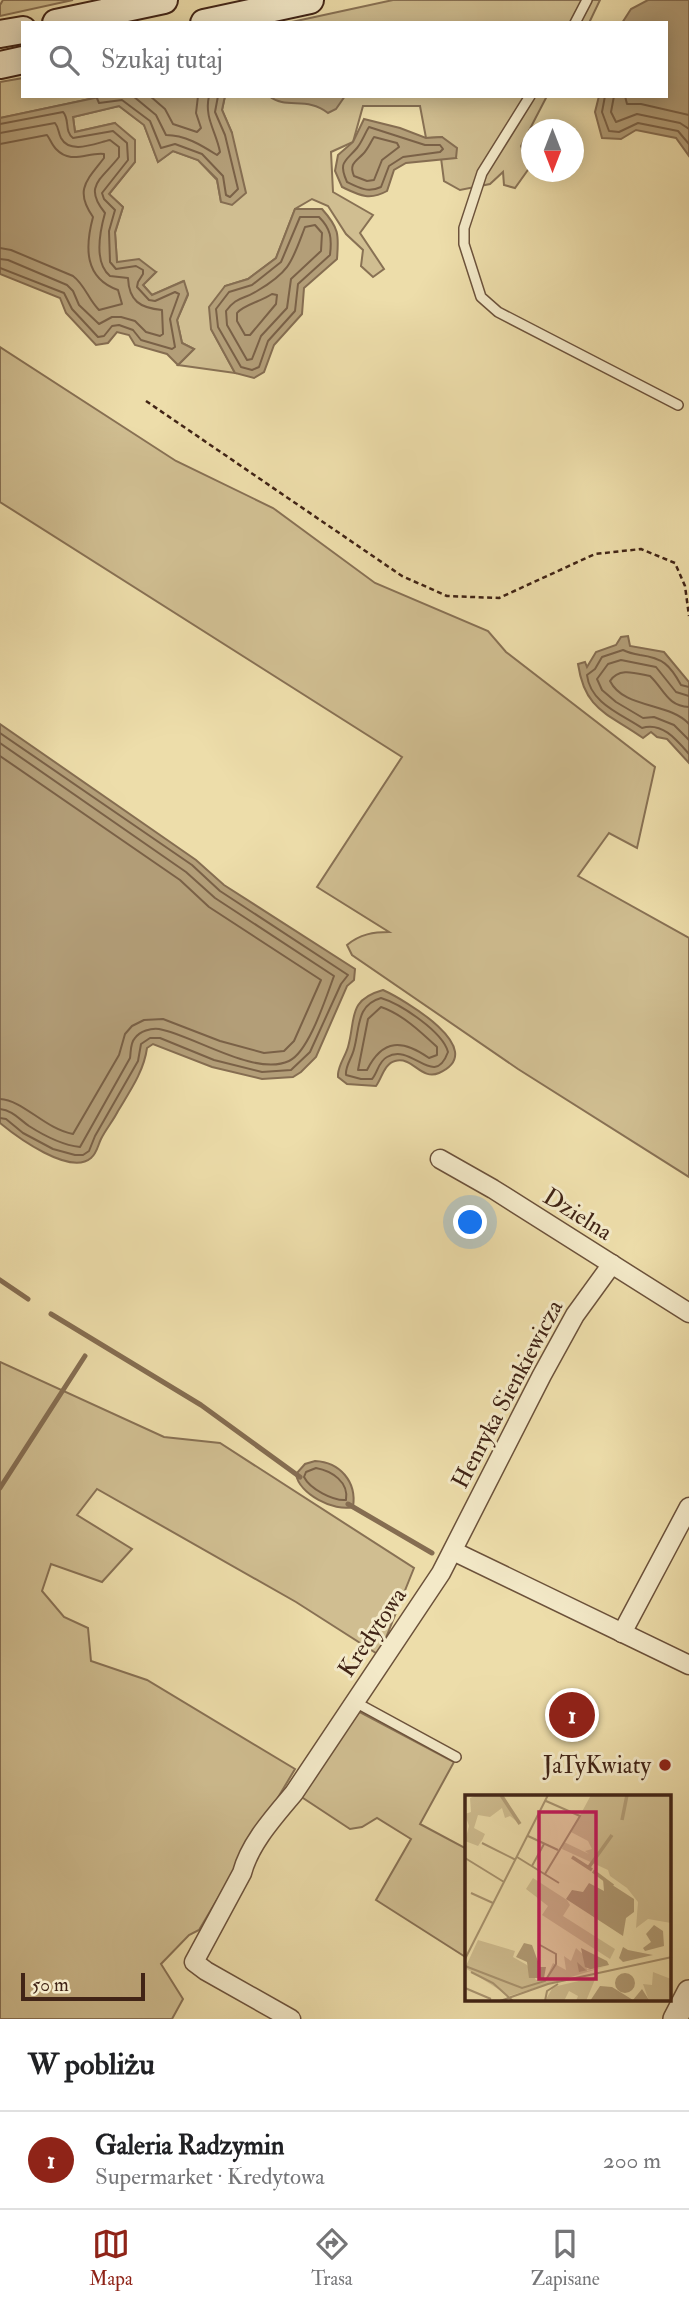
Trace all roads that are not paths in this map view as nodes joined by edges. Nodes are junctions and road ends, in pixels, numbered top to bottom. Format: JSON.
{"nodes":[{"id":1,"x":164,"y":0,"type":"edge"},
{"id":2,"x":310,"y":0,"type":"edge"},
{"id":3,"x":587,"y":0,"type":"edge"},
{"id":4,"x":65,"y":21,"type":"edge"},
{"id":5,"x":213,"y":21,"type":"edge"},
{"id":6,"x":576,"y":21,"type":"edge"},
{"id":7,"x":21,"y":30,"type":"edge"},
{"id":8,"x":0,"y":34,"type":"edge"},
{"id":9,"x":21,"y":60,"type":"edge"},
{"id":10,"x":0,"y":65,"type":"edge"},
{"id":11,"x":529,"y":98,"type":"edge"},
{"id":12,"x":678,"y":405,"type":"dead end"},
{"id":13,"x":440,"y":1159,"type":"dead end"},
{"id":14,"x":612,"y":1264,"type":"junction"},
{"id":15,"x":689,"y":1313,"type":"edge"},
{"id":16,"x":689,"y":1507,"type":"edge"},
{"id":17,"x":453,"y":1551,"type":"junction"},
{"id":18,"x":622,"y":1633,"type":"junction"},
{"id":19,"x":689,"y":1665,"type":"edge"},
{"id":20,"x":355,"y":1702,"type":"junction"},
{"id":21,"x":456,"y":1757,"type":"dead end"},
{"id":22,"x":689,"y":1992,"type":"edge"},
{"id":23,"x":290,"y":2019,"type":"edge"},
{"id":24,"x":675,"y":2019,"type":"edge"}],
"edges":[{"from":1,"to":4,"type":"main road"},
{"from":2,"to":5,"type":"main road"},
{"from":3,"to":6,"type":"lane"},
{"from":7,"to":8,"type":"main road"},
{"from":9,"to":10,"type":"main road"},
{"from":11,"to":12,"type":"lane"},
{"from":13,"to":14,"type":"street","name":"Dzielna"},
{"from":14,"to":15,"type":"street","name":"Dzielna"},
{"from":14,"to":17,"type":"street","name":"Henryka Sienkiewicza"},
{"from":16,"to":18,"type":"street"},
{"from":17,"to":18,"type":"street"},
{"from":17,"to":20,"type":"street","name":"Kredytowa"},
{"from":18,"to":19,"type":"street"},
{"from":20,"to":21,"type":"lane"},
{"from":20,"to":23,"type":"street","name":"Kredytowa"},
{"from":22,"to":24,"type":"street"}]}
